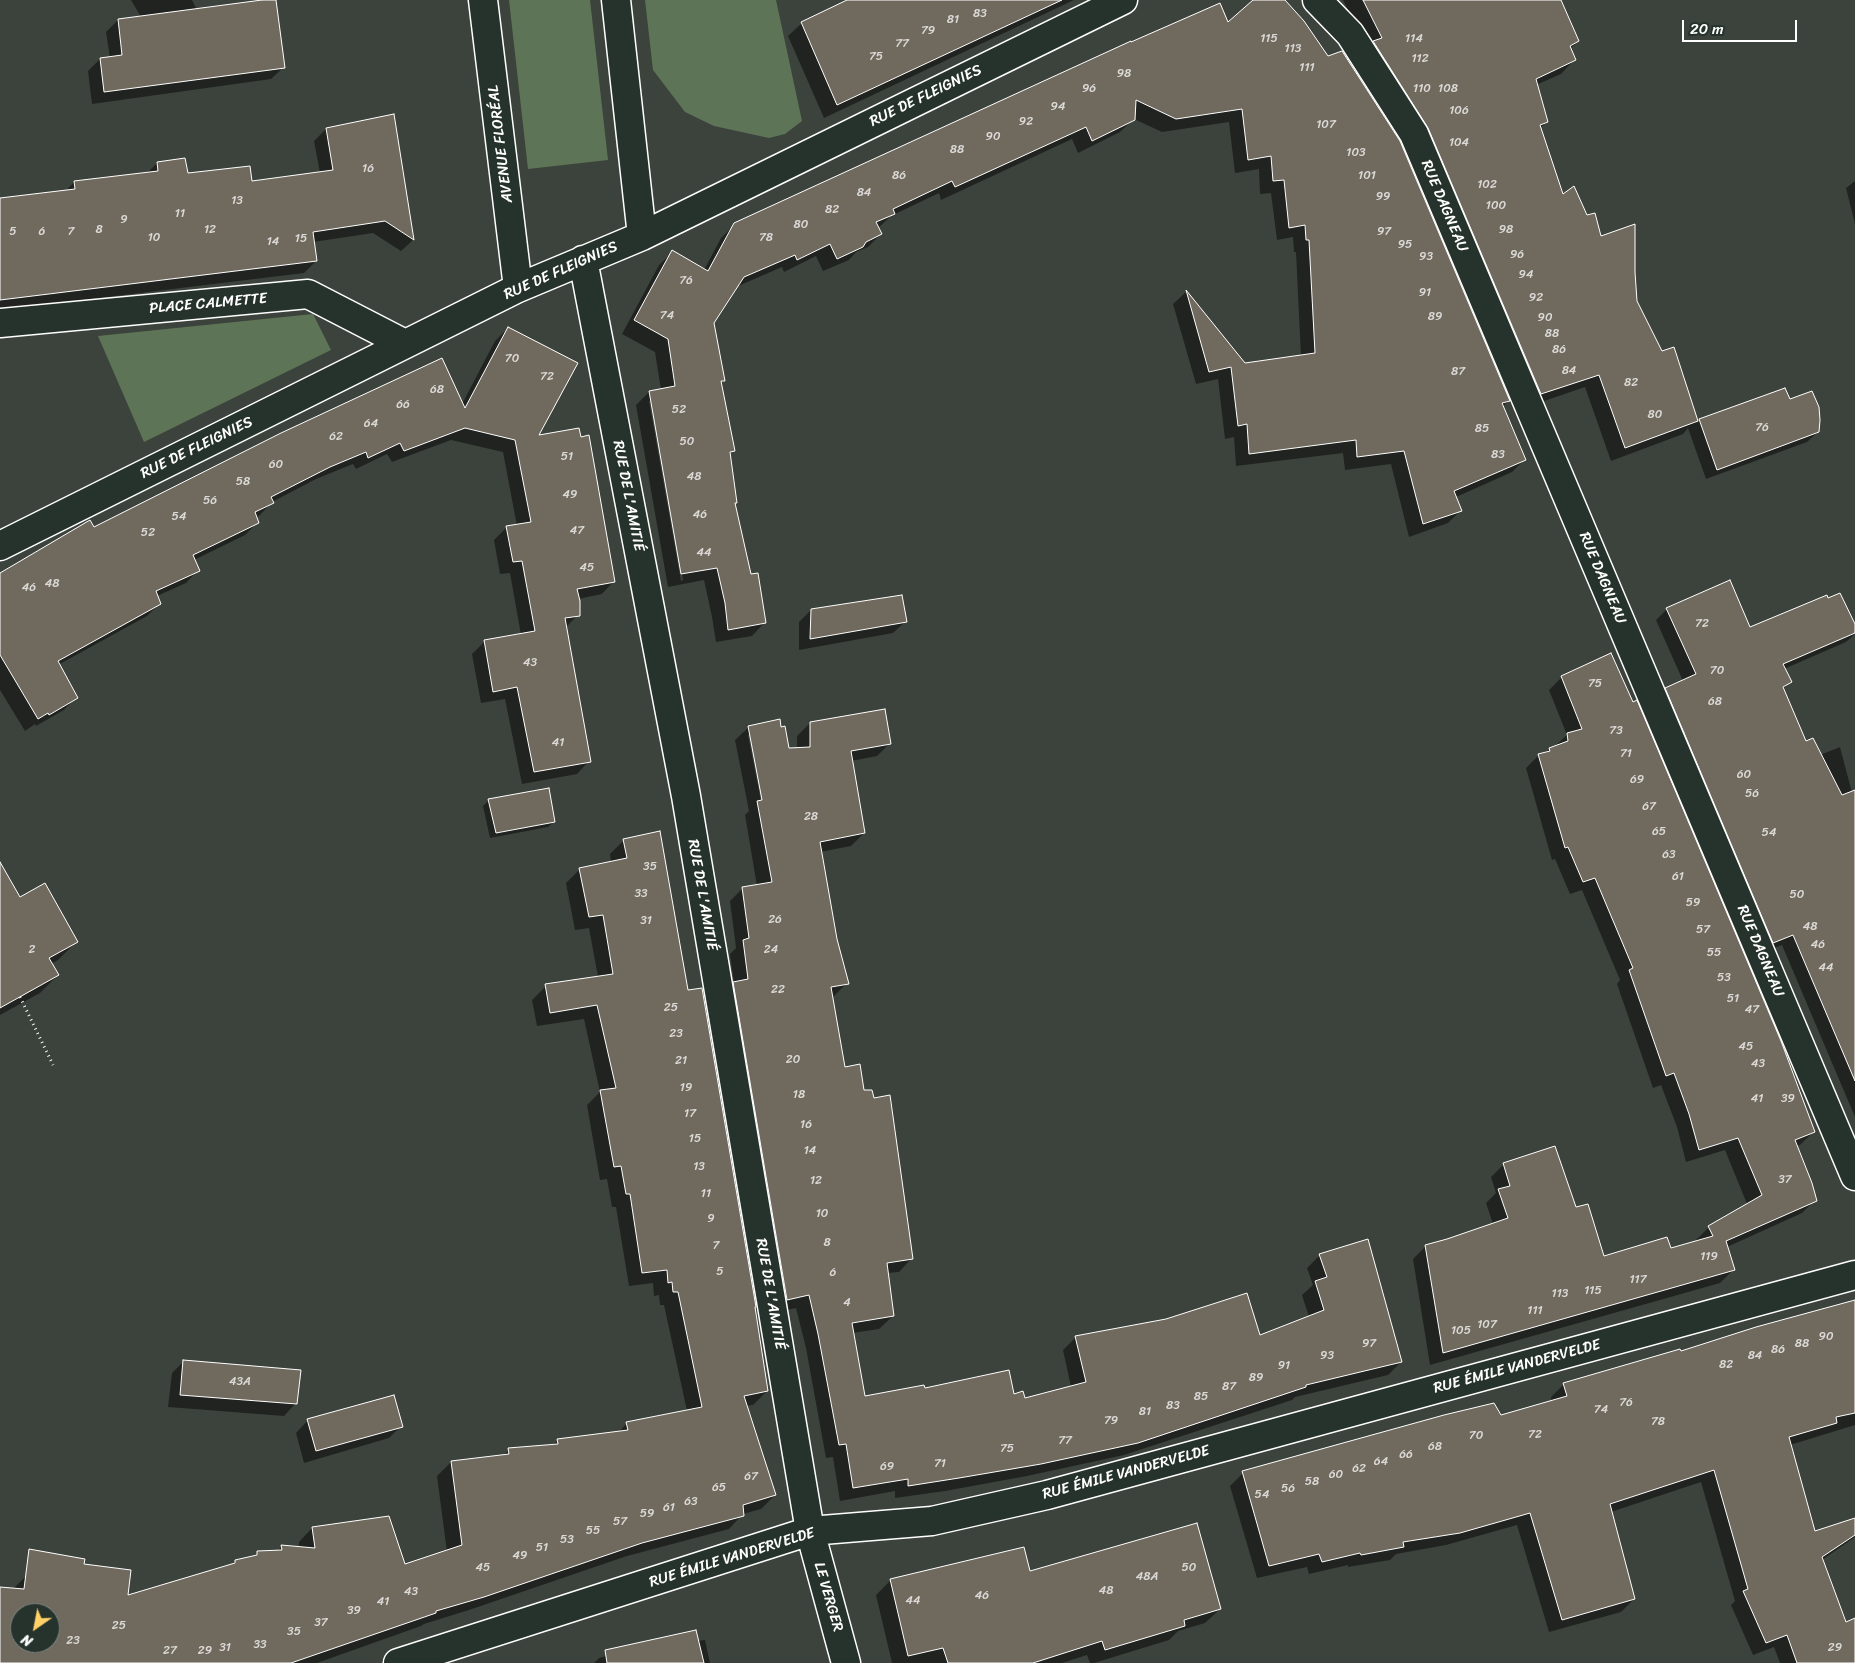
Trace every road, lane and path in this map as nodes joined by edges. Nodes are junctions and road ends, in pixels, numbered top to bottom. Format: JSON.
{"nodes":[{"id":1,"x":484,"y":0,"type":"edge"},
{"id":2,"x":616,"y":0,"type":"edge"},
{"id":3,"x":1123,"y":0,"type":"edge"},
{"id":4,"x":1317,"y":0,"type":"edge"},
{"id":5,"x":642,"y":236,"type":"junction"},
{"id":6,"x":583,"y":260,"type":"junction"},
{"id":7,"x":518,"y":288,"type":"junction"},
{"id":8,"x":0,"y":323,"type":"edge"},
{"id":9,"x":405,"y":344,"type":"junction"},
{"id":10,"x":0,"y":546,"type":"edge"},
{"id":11,"x":20,"y":997,"type":"dead end"},
{"id":12,"x":53,"y":1065,"type":"dead end"},
{"id":13,"x":1855,"y":1176,"type":"edge"},
{"id":14,"x":1855,"y":1275,"type":"edge"},
{"id":15,"x":810,"y":1531,"type":"junction"},
{"id":16,"x":398,"y":1663,"type":"edge"},
{"id":17,"x":846,"y":1663,"type":"edge"}],
"edges":[{"from":1,"to":7,"type":"street","name":"AVENUE FLORÉAL"},
{"from":2,"to":5,"type":"street"},
{"from":3,"to":5,"type":"street","name":"RUE DE FLEIGNIES"},
{"from":4,"to":13,"type":"street","name":"RUE DAGNEAU"},
{"from":5,"to":6,"type":"street","name":"RUE DE FLEIGNIES"},
{"from":6,"to":7,"type":"street","name":"RUE DE FLEIGNIES"},
{"from":6,"to":15,"type":"street","name":"RUE DE L'AMITIÉ"},
{"from":7,"to":9,"type":"street","name":"RUE DE FLEIGNIES"},
{"from":8,"to":9,"type":"street","name":"PLACE CALMETTE"},
{"from":9,"to":10,"type":"street","name":"RUE DE FLEIGNIES"},
{"from":11,"to":12,"type":"path"},
{"from":14,"to":15,"type":"street","name":"RUE ÉMILE VANDERVELDE"},
{"from":15,"to":16,"type":"street","name":"RUE ÉMILE VANDERVELDE"},
{"from":15,"to":17,"type":"street","name":"LE VERGER"}]}
